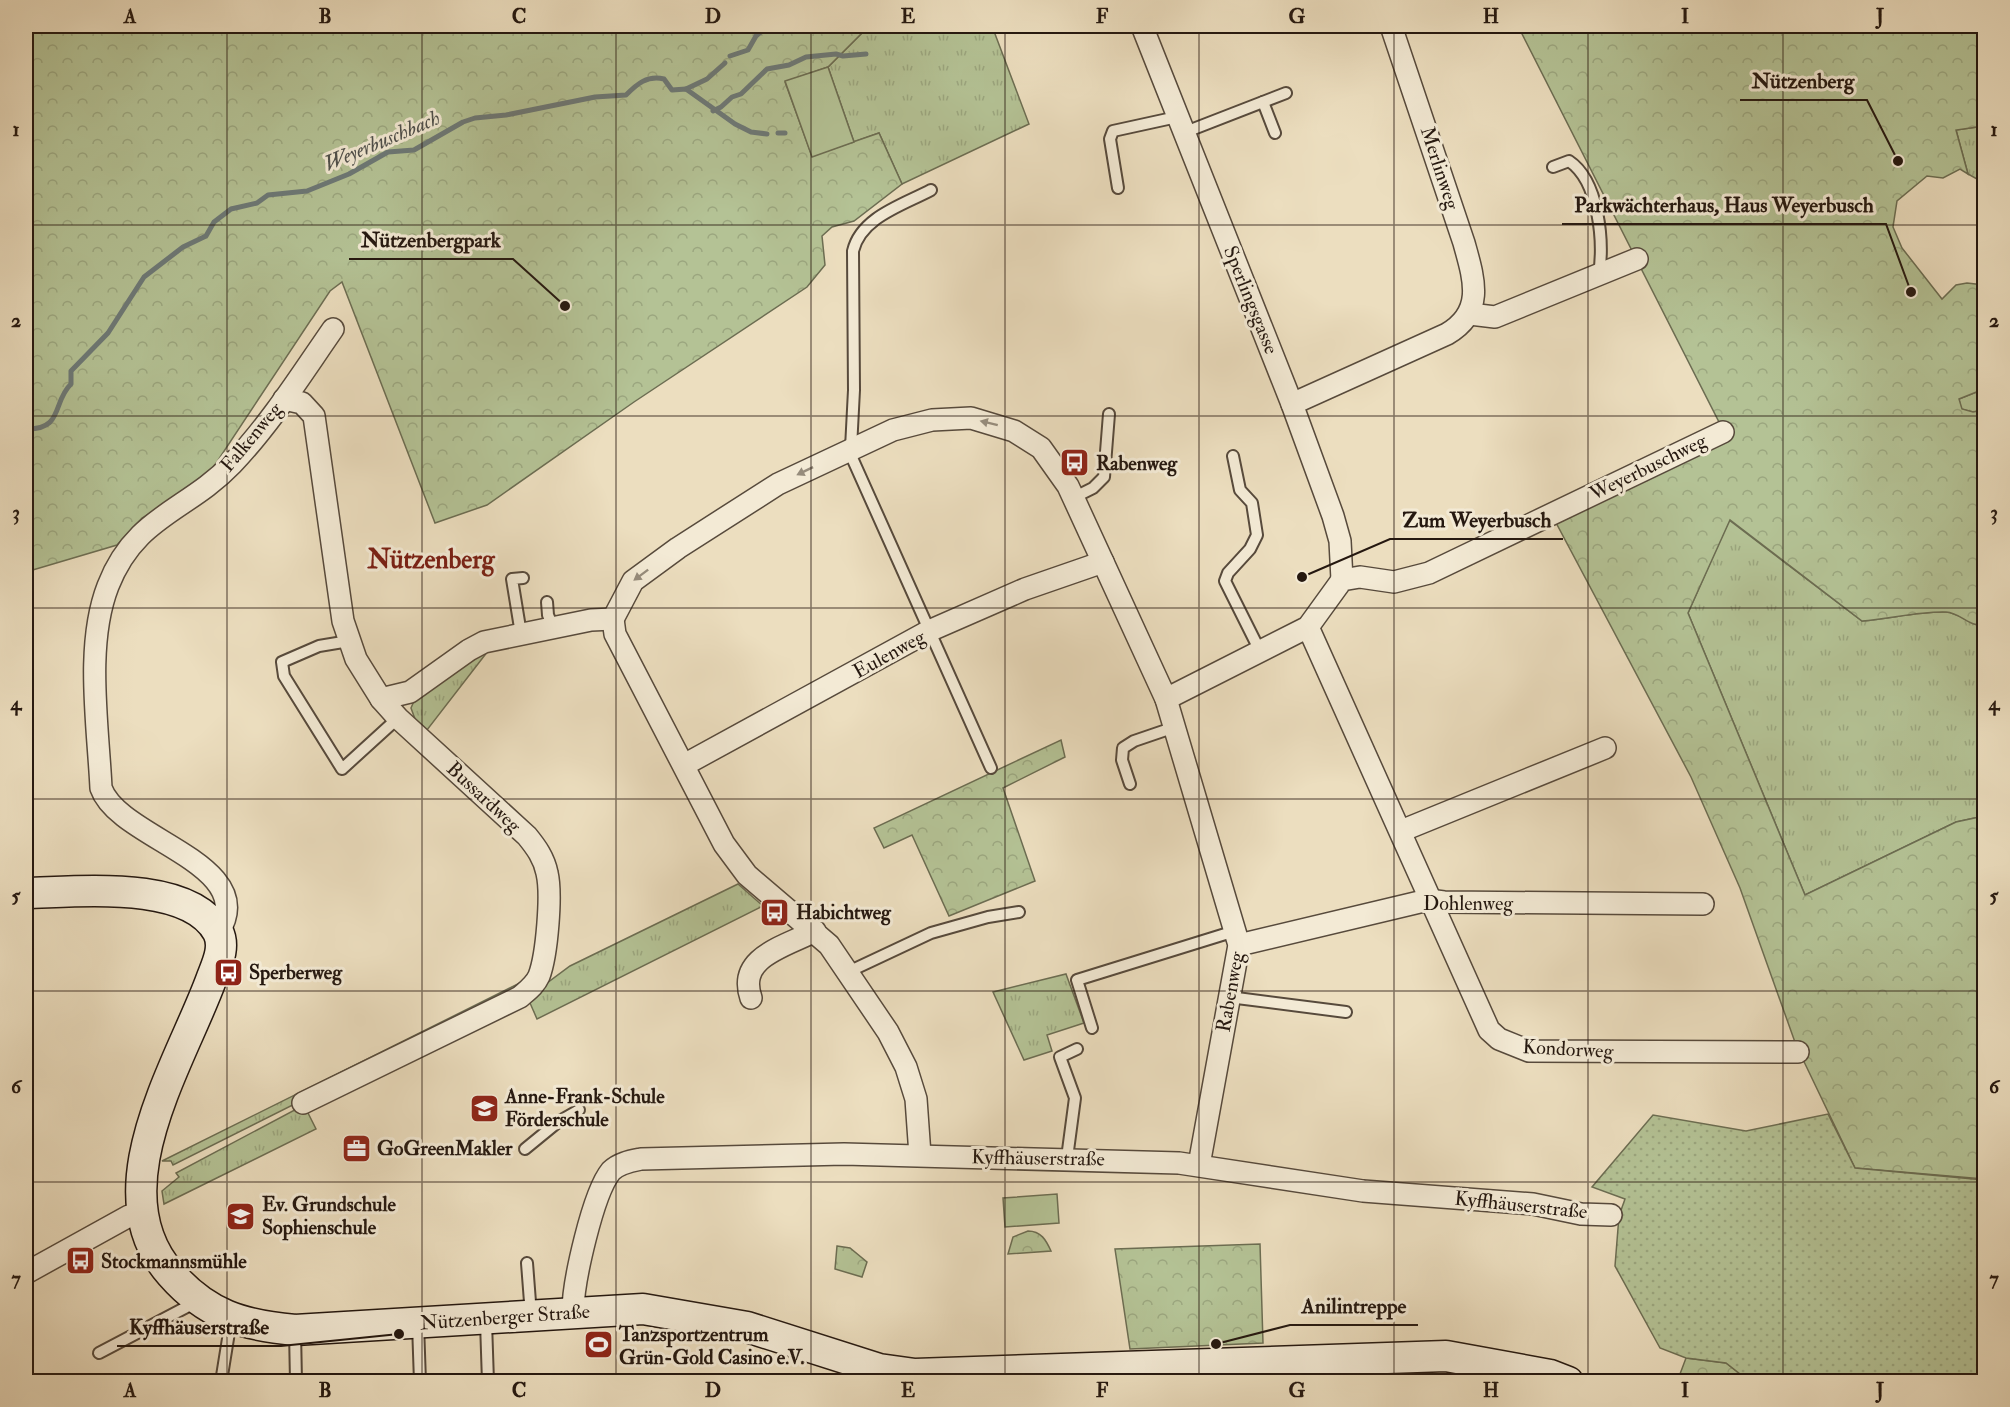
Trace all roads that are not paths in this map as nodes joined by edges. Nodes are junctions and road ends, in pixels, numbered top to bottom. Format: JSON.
{"nodes":[{"id":1,"x":1142,"y":26,"type":"edge"},
{"id":2,"x":1391,"y":26,"type":"edge"},
{"id":3,"x":1286,"y":93,"type":"dead end"},
{"id":4,"x":1263,"y":102,"type":"junction"},
{"id":5,"x":1180,"y":125,"type":"junction"},
{"id":6,"x":1275,"y":133,"type":"dead end"},
{"id":7,"x":1553,"y":166,"type":"dead end"},
{"id":8,"x":1118,"y":188,"type":"dead end"},
{"id":9,"x":931,"y":190,"type":"dead end"},
{"id":10,"x":1637,"y":259,"type":"dead end"},
{"id":11,"x":1599,"y":275,"type":"junction"},
{"id":12,"x":1470,"y":314,"type":"junction"},
{"id":13,"x":333,"y":329,"type":"dead end"},
{"id":14,"x":284,"y":399,"type":"junction"},
{"id":15,"x":1292,"y":404,"type":"junction"},
{"id":16,"x":1109,"y":414,"type":"dead end"},
{"id":17,"x":1723,"y":432,"type":"dead end"},
{"id":18,"x":850,"y":448,"type":"junction"},
{"id":19,"x":1233,"y":456,"type":"dead end"},
{"id":20,"x":1073,"y":498,"type":"junction"},
{"id":21,"x":1103,"y":562,"type":"junction"},
{"id":22,"x":523,"y":578,"type":"dead end"},
{"id":23,"x":1342,"y":580,"type":"junction"},
{"id":24,"x":547,"y":602,"type":"dead end"},
{"id":25,"x":613,"y":619,"type":"junction"},
{"id":26,"x":553,"y":627,"type":"junction"},
{"id":27,"x":1308,"y":627,"type":"junction"},
{"id":28,"x":929,"y":631,"type":"junction"},
{"id":29,"x":520,"y":634,"type":"junction"},
{"id":30,"x":349,"y":641,"type":"junction"},
{"id":31,"x":1260,"y":651,"type":"junction"},
{"id":32,"x":381,"y":699,"type":"junction"},
{"id":33,"x":1166,"y":699,"type":"junction"},
{"id":34,"x":398,"y":718,"type":"junction"},
{"id":35,"x":1175,"y":727,"type":"junction"},
{"id":36,"x":1605,"y":748,"type":"dead end"},
{"id":37,"x":684,"y":765,"type":"junction"},
{"id":38,"x":991,"y":768,"type":"dead end"},
{"id":39,"x":1130,"y":784,"type":"dead end"},
{"id":40,"x":1401,"y":831,"type":"junction"},
{"id":41,"x":26,"y":893,"type":"edge"},
{"id":42,"x":1428,"y":900,"type":"junction"},
{"id":43,"x":1703,"y":904,"type":"dead end"},
{"id":44,"x":1019,"y":912,"type":"dead end"},
{"id":45,"x":815,"y":931,"type":"junction"},
{"id":46,"x":218,"y":933,"type":"junction"},
{"id":47,"x":1237,"y":938,"type":"junction"},
{"id":48,"x":848,"y":972,"type":"junction"},
{"id":49,"x":1229,"y":997,"type":"junction"},
{"id":50,"x":751,"y":998,"type":"dead end"},
{"id":51,"x":1346,"y":1012,"type":"dead end"},
{"id":52,"x":1092,"y":1028,"type":"dead end"},
{"id":53,"x":1077,"y":1049,"type":"dead end"},
{"id":54,"x":1798,"y":1052,"type":"dead end"},
{"id":55,"x":303,"y":1103,"type":"dead end"},
{"id":56,"x":579,"y":1110,"type":"dead end"},
{"id":57,"x":525,"y":1149,"type":"dead end"},
{"id":58,"x":921,"y":1155,"type":"junction"},
{"id":59,"x":1067,"y":1158,"type":"junction"},
{"id":60,"x":1200,"y":1164,"type":"junction"},
{"id":61,"x":1611,"y":1215,"type":"dead end"},
{"id":62,"x":143,"y":1217,"type":"junction"},
{"id":63,"x":527,"y":1263,"type":"dead end"},
{"id":64,"x":26,"y":1272,"type":"edge"},
{"id":65,"x":198,"y":1301,"type":"junction"},
{"id":66,"x":573,"y":1311,"type":"junction"},
{"id":67,"x":531,"y":1315,"type":"junction"},
{"id":68,"x":486,"y":1318,"type":"junction"},
{"id":69,"x":231,"y":1319,"type":"junction"},
{"id":70,"x":418,"y":1324,"type":"junction"},
{"id":71,"x":295,"y":1330,"type":"junction"},
{"id":72,"x":99,"y":1353,"type":"dead end"},
{"id":73,"x":973,"y":1376,"type":"edge"},
{"id":74,"x":221,"y":1382,"type":"edge"},
{"id":75,"x":296,"y":1382,"type":"edge"},
{"id":76,"x":420,"y":1382,"type":"edge"},
{"id":77,"x":488,"y":1382,"type":"edge"},
{"id":78,"x":1568,"y":1382,"type":"edge"}],
"edges":[{"from":1,"to":5,"type":"street","name":"Sperlingsgasse"},
{"from":2,"to":12,"type":"street","name":"Merlinweg"},
{"from":3,"to":4,"type":"lane"},
{"from":4,"to":5,"type":"lane"},
{"from":4,"to":6,"type":"lane"},
{"from":5,"to":8,"type":"lane"},
{"from":5,"to":15,"type":"street","name":"Sperlingsgasse"},
{"from":7,"to":11,"type":"lane"},
{"from":9,"to":18,"type":"lane"},
{"from":10,"to":11,"type":"street"},
{"from":11,"to":12,"type":"street"},
{"from":12,"to":15,"type":"street"},
{"from":13,"to":14,"type":"street","name":"Falkenweg"},
{"from":14,"to":30,"type":"street","name":"Bussardweg"},
{"from":14,"to":46,"type":"street","name":"Falkenweg"},
{"from":15,"to":23,"type":"street","name":"Sperlingsgasse"},
{"from":16,"to":20,"type":"lane"},
{"from":17,"to":23,"type":"street","name":"Weyerbuschweg"},
{"from":20,"to":18,"type":"street","name":"Rabenweg","one_way":true},
{"from":18,"to":25,"type":"street","name":"Rabenweg","one_way":true},
{"from":18,"to":28,"type":"lane"},
{"from":19,"to":31,"type":"lane"},
{"from":20,"to":21,"type":"street","name":"Rabenweg"},
{"from":21,"to":28,"type":"street","name":"Eulenweg"},
{"from":21,"to":33,"type":"street","name":"Rabenweg"},
{"from":22,"to":29,"type":"lane"},
{"from":23,"to":27,"type":"street"},
{"from":24,"to":26,"type":"lane"},
{"from":25,"to":26,"type":"street"},
{"from":25,"to":37,"type":"street"},
{"from":26,"to":29,"type":"street"},
{"from":27,"to":31,"type":"street"},
{"from":27,"to":40,"type":"street","name":"Kondorweg"},
{"from":28,"to":37,"type":"street","name":"Eulenweg"},
{"from":28,"to":38,"type":"lane"},
{"from":29,"to":32,"type":"street"},
{"from":30,"to":32,"type":"street","name":"Bussardweg"},
{"from":30,"to":34,"type":"lane"},
{"from":31,"to":33,"type":"street"},
{"from":32,"to":34,"type":"street","name":"Bussardweg"},
{"from":33,"to":35,"type":"street","name":"Rabenweg"},
{"from":34,"to":55,"type":"street","name":"Bussardweg"},
{"from":35,"to":39,"type":"lane"},
{"from":35,"to":47,"type":"street","name":"Rabenweg"},
{"from":36,"to":40,"type":"street"},
{"from":37,"to":45,"type":"street"},
{"from":40,"to":42,"type":"street","name":"Kondorweg"},
{"from":41,"to":46,"type":"street"},
{"from":42,"to":43,"type":"street","name":"Dohlenweg"},
{"from":42,"to":47,"type":"street","name":"Dohlenweg"},
{"from":42,"to":54,"type":"street","name":"Kondorweg"},
{"from":44,"to":48,"type":"lane"},
{"from":45,"to":48,"type":"street"},
{"from":45,"to":50,"type":"street"},
{"from":46,"to":62,"type":"street","name":"Nützenberger Straße"},
{"from":47,"to":49,"type":"street","name":"Rabenweg"},
{"from":47,"to":52,"type":"lane"},
{"from":48,"to":58,"type":"street"},
{"from":49,"to":51,"type":"lane"},
{"from":49,"to":60,"type":"street","name":"Rabenweg"},
{"from":53,"to":59,"type":"lane"},
{"from":56,"to":57,"type":"lane"},
{"from":58,"to":59,"type":"street","name":"Kyffhäuserstraße"},
{"from":58,"to":66,"type":"street","name":"Kyffhäuserstraße"},
{"from":59,"to":60,"type":"street","name":"Kyffhäuserstraße"},
{"from":60,"to":61,"type":"street","name":"Kyffhäuserstraße"},
{"from":62,"to":64,"type":"street"},
{"from":62,"to":65,"type":"street","name":"Nützenberger Straße"},
{"from":63,"to":67,"type":"lane"},
{"from":65,"to":69,"type":"street","name":"Nützenberger Straße"},
{"from":65,"to":72,"type":"lane"},
{"from":66,"to":67,"type":"street","name":"Nützenberger Straße"},
{"from":66,"to":73,"type":"street","name":"Nützenberger Straße"},
{"from":67,"to":68,"type":"street","name":"Nützenberger Straße"},
{"from":68,"to":70,"type":"street","name":"Nützenberger Straße"},
{"from":68,"to":77,"type":"lane"},
{"from":69,"to":71,"type":"street","name":"Nützenberger Straße"},
{"from":69,"to":74,"type":"lane"},
{"from":70,"to":71,"type":"street","name":"Nützenberger Straße"},
{"from":70,"to":76,"type":"lane"},
{"from":71,"to":75,"type":"lane"},
{"from":73,"to":78,"type":"street","name":"Nützenberger Straße"}]}
